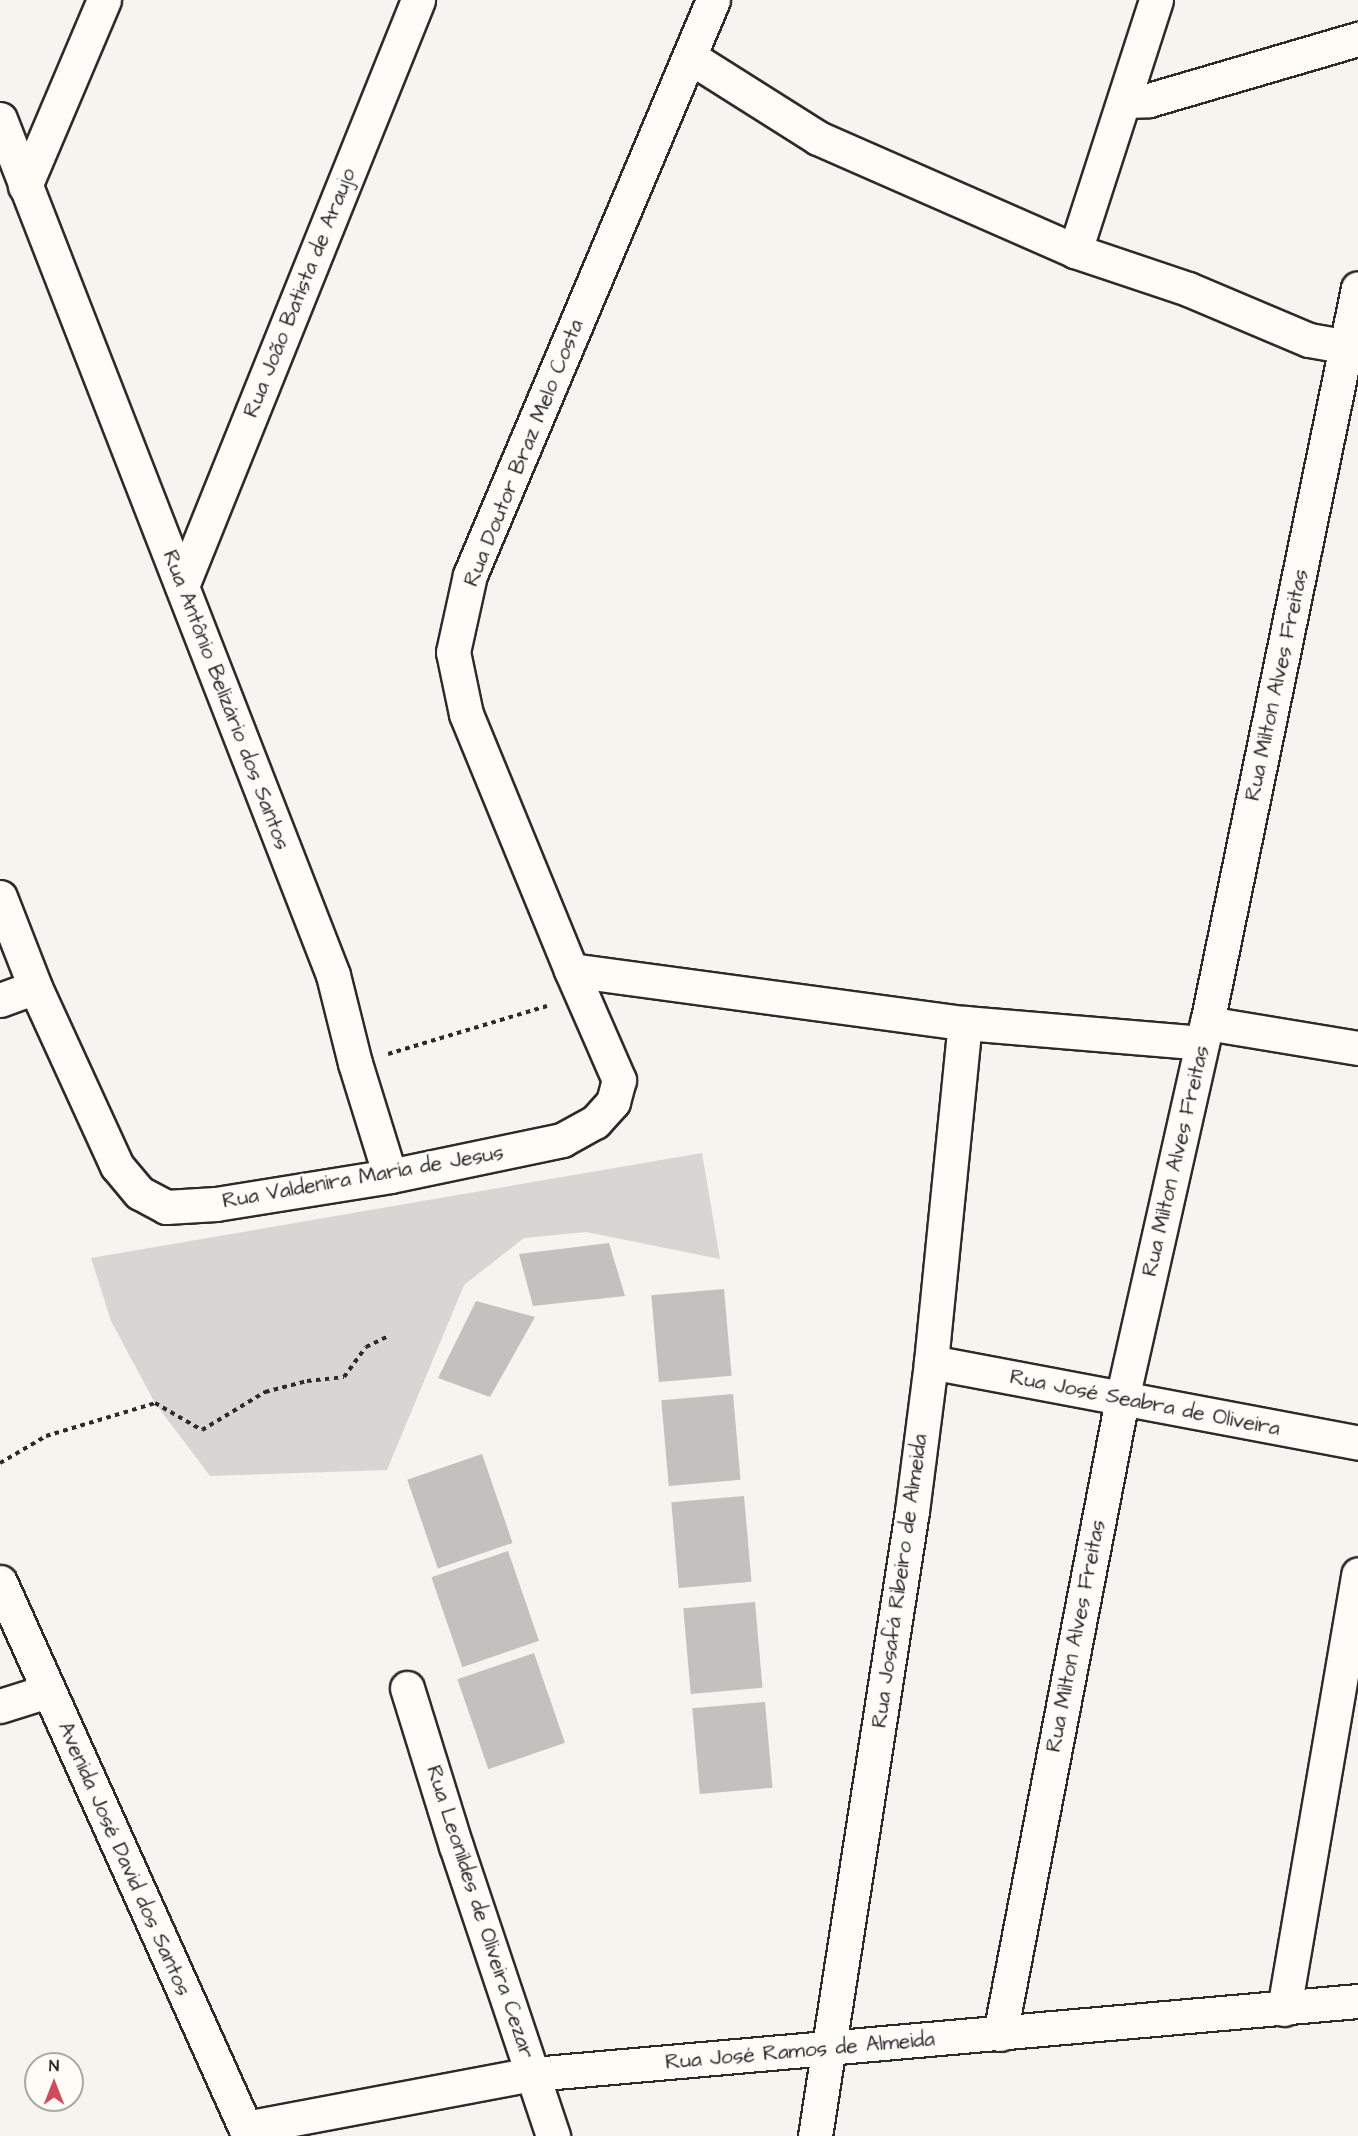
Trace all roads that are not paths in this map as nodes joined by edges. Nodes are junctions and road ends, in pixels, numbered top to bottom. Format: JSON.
{"nodes":[{"id":1,"x":104,"y":0,"type":"edge"},
{"id":2,"x":418,"y":0,"type":"edge"},
{"id":3,"x":713,"y":0,"type":"edge"},
{"id":4,"x":1156,"y":0,"type":"edge"},
{"id":5,"x":1358,"y":39,"type":"edge"},
{"id":6,"x":690,"y":57,"type":"junction"},
{"id":7,"x":1125,"y":101,"type":"junction"},
{"id":8,"x":0,"y":119,"type":"edge"},
{"id":9,"x":26,"y":186,"type":"junction"},
{"id":10,"x":1076,"y":251,"type":"junction"},
{"id":11,"x":1358,"y":288,"type":"edge"},
{"id":12,"x":1347,"y":346,"type":"junction"},
{"id":13,"x":182,"y":586,"type":"junction"},
{"id":14,"x":0,"y":897,"type":"edge"},
{"id":15,"x":576,"y":983,"type":"junction"},
{"id":16,"x":35,"y":987,"type":"junction"},
{"id":17,"x":0,"y":1000,"type":"edge"},
{"id":18,"x":964,"y":1023,"type":"junction"},
{"id":19,"x":1205,"y":1033,"type":"junction"},
{"id":20,"x":1358,"y":1048,"type":"edge"},
{"id":21,"x":619,"y":1080,"type":"joint"},
{"id":22,"x":390,"y":1176,"type":"junction"},
{"id":23,"x":931,"y":1362,"type":"junction"},
{"id":24,"x":1122,"y":1399,"type":"junction"},
{"id":25,"x":1358,"y":1443,"type":"edge"},
{"id":26,"x":1358,"y":1574,"type":"edge"},
{"id":27,"x":0,"y":1582,"type":"edge"},
{"id":28,"x":407,"y":1688,"type":"dead end"},
{"id":29,"x":48,"y":1691,"type":"junction"},
{"id":30,"x":0,"y":1706,"type":"edge"},
{"id":31,"x":1358,"y":2001,"type":"edge"},
{"id":32,"x":1284,"y":2009,"type":"junction"},
{"id":33,"x":1000,"y":2034,"type":"junction"},
{"id":34,"x":828,"y":2049,"type":"junction"},
{"id":35,"x":533,"y":2074,"type":"junction"},
{"id":36,"x":248,"y":2132,"type":"edge"},
{"id":37,"x":553,"y":2136,"type":"edge"},
{"id":38,"x":815,"y":2136,"type":"edge"}],
"edges":[{"from":1,"to":9,"type":"street"},
{"from":2,"to":13,"type":"street","name":"Rua João Batista de Araujo"},
{"from":3,"to":6,"type":"street","name":"Rua Doutor Braz Melo Costa"},
{"from":4,"to":7,"type":"street"},
{"from":5,"to":7,"type":"street"},
{"from":6,"to":10,"type":"street"},
{"from":6,"to":15,"type":"street","name":"Rua Doutor Braz Melo Costa"},
{"from":7,"to":10,"type":"street"},
{"from":8,"to":9,"type":"street","name":"Rua Antônio Belizário dos Santos"},
{"from":9,"to":13,"type":"street","name":"Rua Antônio Belizário dos Santos"},
{"from":10,"to":12,"type":"street"},
{"from":11,"to":12,"type":"street","name":"Rua Milton Alves Freitas"},
{"from":12,"to":19,"type":"street","name":"Rua Milton Alves Freitas"},
{"from":13,"to":22,"type":"street","name":"Rua Antônio Belizário dos Santos"},
{"from":14,"to":16,"type":"street","name":"Rua Valdenira Maria de Jesus"},
{"from":15,"to":18,"type":"street"},
{"from":15,"to":21,"type":"street","name":"Rua Doutor Braz Melo Costa"},
{"from":16,"to":17,"type":"street"},
{"from":16,"to":22,"type":"street","name":"Rua Valdenira Maria de Jesus"},
{"from":18,"to":19,"type":"street"},
{"from":18,"to":23,"type":"street","name":"Rua Josafá Ribeiro de Almeida"},
{"from":19,"to":20,"type":"street"},
{"from":19,"to":24,"type":"street","name":"Rua Milton Alves Freitas"},
{"from":21,"to":22,"type":"street","name":"Rua Valdenira Maria de Jesus"},
{"from":23,"to":24,"type":"street","name":"Rua José Seabra de Oliveira"},
{"from":23,"to":34,"type":"street","name":"Rua Josafá Ribeiro de Almeida"},
{"from":24,"to":25,"type":"street","name":"Rua José Seabra de Oliveira"},
{"from":24,"to":33,"type":"street","name":"Rua Milton Alves Freitas"},
{"from":26,"to":32,"type":"street"},
{"from":27,"to":29,"type":"street","name":"Avenida José David dos Santos"},
{"from":28,"to":35,"type":"street","name":"Rua Leonildes de Oliveira Cezar"},
{"from":29,"to":30,"type":"street"},
{"from":29,"to":36,"type":"street","name":"Avenida José David dos Santos"},
{"from":31,"to":32,"type":"street","name":"Rua José Ramos de Almeida"},
{"from":32,"to":33,"type":"street","name":"Rua José Ramos de Almeida"},
{"from":33,"to":34,"type":"street","name":"Rua José Ramos de Almeida"},
{"from":34,"to":35,"type":"street","name":"Rua José Ramos de Almeida"},
{"from":34,"to":38,"type":"street","name":"Rua Josafá Ribeiro de Almeida"},
{"from":35,"to":36,"type":"street","name":"Rua José Ramos de Almeida"},
{"from":35,"to":37,"type":"street","name":"Rua Leonildes de Oliveira Cezar"}]}
